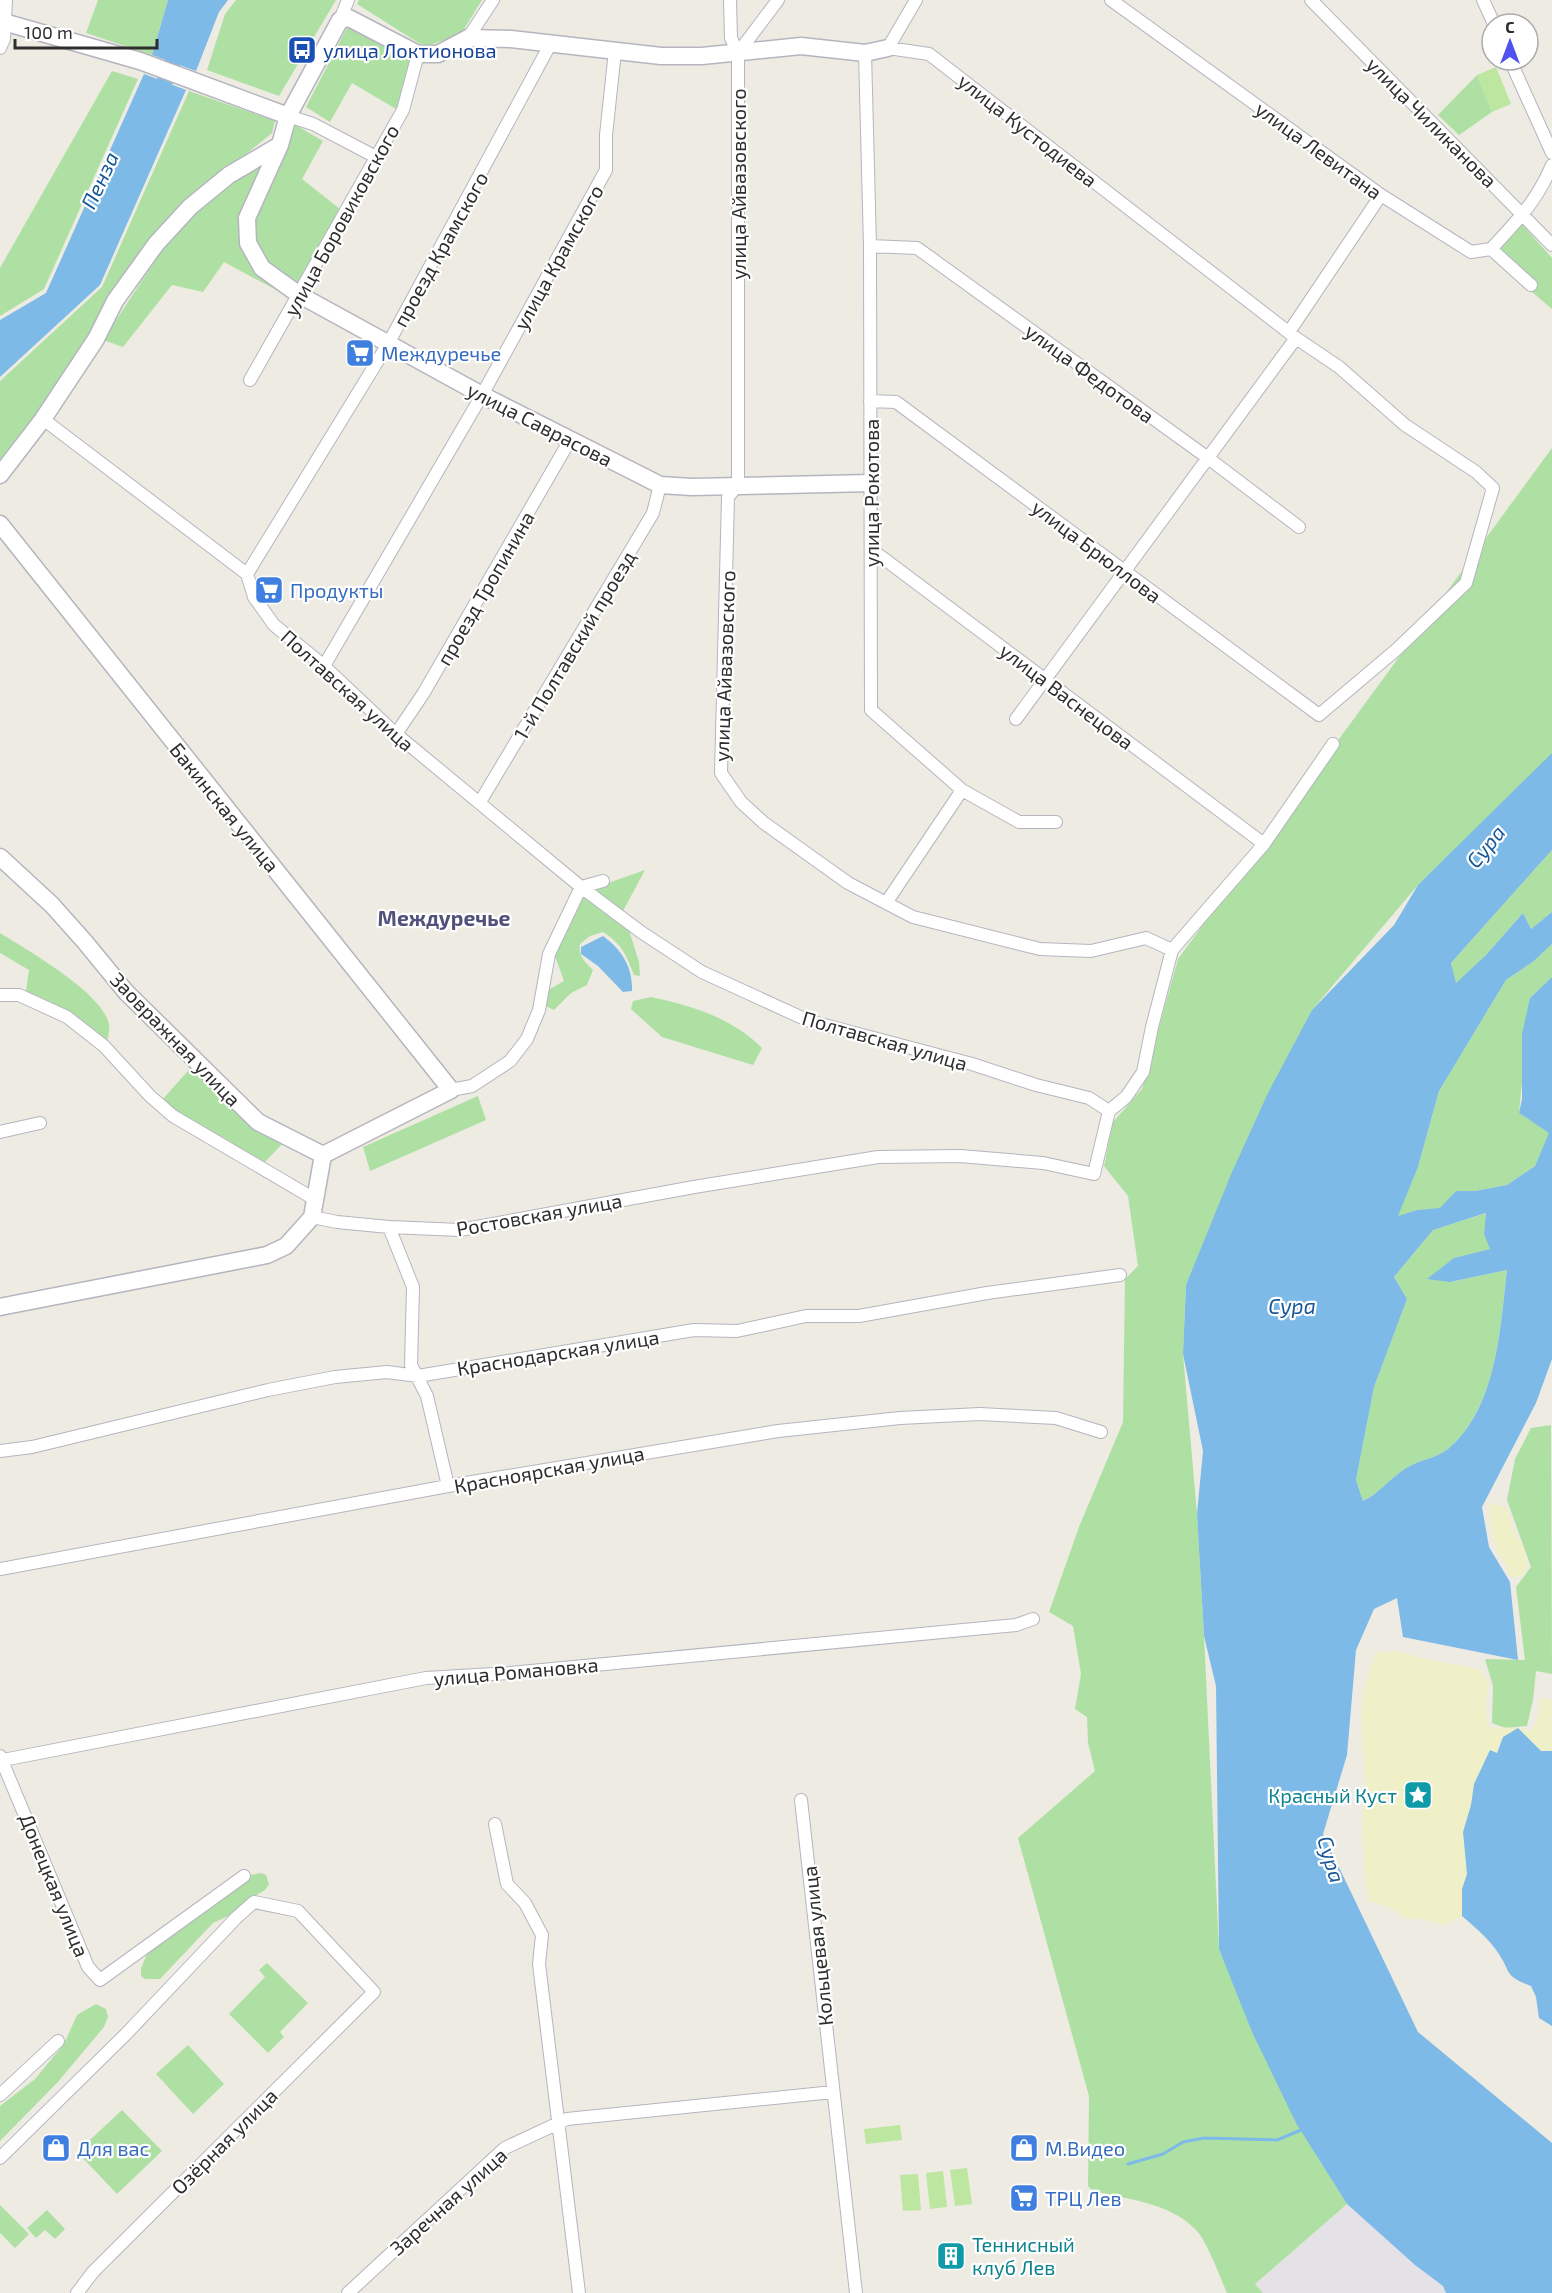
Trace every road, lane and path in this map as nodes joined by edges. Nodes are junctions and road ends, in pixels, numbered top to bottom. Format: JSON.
{"nodes":[{"id":1,"x":6,"y":0,"type":"edge"},
{"id":2,"x":348,"y":0,"type":"edge"},
{"id":3,"x":493,"y":0,"type":"edge"},
{"id":4,"x":730,"y":0,"type":"edge"},
{"id":5,"x":778,"y":0,"type":"edge"},
{"id":6,"x":916,"y":0,"type":"edge"},
{"id":7,"x":1111,"y":0,"type":"edge"},
{"id":8,"x":1311,"y":0,"type":"edge"},
{"id":9,"x":340,"y":20,"type":"junction"},
{"id":10,"x":3,"y":21,"type":"edge"},
{"id":11,"x":468,"y":38,"type":"junction"},
{"id":12,"x":551,"y":43,"type":"junction"},
{"id":13,"x":0,"y":48,"type":"edge"},
{"id":14,"x":888,"y":48,"type":"junction"},
{"id":15,"x":615,"y":51,"type":"junction"},
{"id":16,"x":738,"y":53,"type":"junction"},
{"id":17,"x":865,"y":53,"type":"junction"},
{"id":18,"x":418,"y":54,"type":"junction"},
{"id":19,"x":1515,"y":72,"type":"edge"},
{"id":20,"x":288,"y":116,"type":"junction"},
{"id":21,"x":280,"y":145,"type":"junction"},
{"id":22,"x":1552,"y":153,"type":"edge"},
{"id":23,"x":376,"y":157,"type":"junction"},
{"id":24,"x":1552,"y":165,"type":"edge"},
{"id":25,"x":1381,"y":195,"type":"junction"},
{"id":26,"x":1523,"y":215,"type":"junction"},
{"id":27,"x":1552,"y":245,"type":"edge"},
{"id":28,"x":870,"y":246,"type":"junction"},
{"id":29,"x":1491,"y":249,"type":"junction"},
{"id":30,"x":1531,"y":285,"type":"dead end"},
{"id":31,"x":298,"y":294,"type":"junction"},
{"id":32,"x":1293,"y":335,"type":"junction"},
{"id":33,"x":388,"y":344,"type":"junction"},
{"id":34,"x":250,"y":380,"type":"dead end"},
{"id":35,"x":482,"y":395,"type":"junction"},
{"id":36,"x":870,"y":401,"type":"junction"},
{"id":37,"x":43,"y":419,"type":"junction"},
{"id":38,"x":570,"y":440,"type":"junction"},
{"id":39,"x":1208,"y":458,"type":"junction"},
{"id":40,"x":0,"y":475,"type":"edge"},
{"id":41,"x":871,"y":483,"type":"junction"},
{"id":42,"x":660,"y":485,"type":"junction"},
{"id":43,"x":738,"y":485,"type":"junction"},
{"id":44,"x":0,"y":524,"type":"edge"},
{"id":45,"x":1299,"y":527,"type":"dead end"},
{"id":46,"x":871,"y":549,"type":"junction"},
{"id":47,"x":1125,"y":571,"type":"junction"},
{"id":48,"x":247,"y":574,"type":"junction"},
{"id":49,"x":324,"y":666,"type":"junction"},
{"id":50,"x":1045,"y":680,"type":"junction"},
{"id":51,"x":1319,"y":715,"type":"joint"},
{"id":52,"x":1016,"y":719,"type":"dead end"},
{"id":53,"x":396,"y":734,"type":"junction"},
{"id":54,"x":1333,"y":744,"type":"dead end"},
{"id":55,"x":962,"y":790,"type":"junction"},
{"id":56,"x":480,"y":802,"type":"junction"},
{"id":57,"x":1056,"y":822,"type":"dead end"},
{"id":58,"x":1264,"y":844,"type":"junction"},
{"id":59,"x":0,"y":857,"type":"edge"},
{"id":60,"x":603,"y":881,"type":"dead end"},
{"id":61,"x":581,"y":887,"type":"junction"},
{"id":62,"x":886,"y":903,"type":"junction"},
{"id":63,"x":1172,"y":950,"type":"junction"},
{"id":64,"x":0,"y":995,"type":"edge"},
{"id":65,"x":451,"y":1090,"type":"junction"},
{"id":66,"x":1109,"y":1111,"type":"junction"},
{"id":67,"x":40,"y":1123,"type":"dead end"},
{"id":68,"x":0,"y":1132,"type":"edge"},
{"id":69,"x":323,"y":1155,"type":"junction"},
{"id":70,"x":316,"y":1200,"type":"junction"},
{"id":71,"x":312,"y":1217,"type":"junction"},
{"id":72,"x":389,"y":1227,"type":"junction"},
{"id":73,"x":1120,"y":1275,"type":"dead end"},
{"id":74,"x":0,"y":1307,"type":"edge"},
{"id":75,"x":418,"y":1376,"type":"junction"},
{"id":76,"x":1101,"y":1431,"type":"dead end"},
{"id":77,"x":0,"y":1451,"type":"edge"},
{"id":78,"x":448,"y":1486,"type":"junction"},
{"id":79,"x":0,"y":1569,"type":"edge"},
{"id":80,"x":1033,"y":1619,"type":"dead end"},
{"id":81,"x":2,"y":1758,"type":"edge"},
{"id":82,"x":801,"y":1800,"type":"dead end"},
{"id":83,"x":495,"y":1824,"type":"dead end"},
{"id":84,"x":244,"y":1876,"type":"dead end"},
{"id":85,"x":58,"y":2041,"type":"dead end"},
{"id":86,"x":1,"y":2092,"type":"edge"},
{"id":87,"x":833,"y":2092,"type":"junction"},
{"id":88,"x":557,"y":2122,"type":"junction"},
{"id":89,"x":0,"y":2158,"type":"edge"},
{"id":90,"x":77,"y":2293,"type":"edge"},
{"id":91,"x":348,"y":2293,"type":"edge"},
{"id":92,"x":579,"y":2293,"type":"edge"},
{"id":93,"x":855,"y":2293,"type":"edge"}],
"edges":[{"from":1,"to":10,"type":"street"},
{"from":2,"to":9,"type":"street"},
{"from":3,"to":11,"type":"street"},
{"from":4,"to":16,"type":"street","name":"улица Айвазовского"},
{"from":5,"to":16,"type":"street"},
{"from":6,"to":14,"type":"street"},
{"from":7,"to":25,"type":"street","name":"улица Левитана"},
{"from":8,"to":26,"type":"street","name":"улица Чиликанова"},
{"from":9,"to":18,"type":"street"},
{"from":9,"to":20,"type":"street","name":"улица Саврасова"},
{"from":10,"to":13,"type":"street"},
{"from":10,"to":20,"type":"street"},
{"from":11,"to":12,"type":"street","name":"улица Кустодиева"},
{"from":11,"to":18,"type":"street"},
{"from":12,"to":15,"type":"street","name":"улица Кустодиева"},
{"from":12,"to":33,"type":"street","name":"проезд Крамского"},
{"from":14,"to":17,"type":"street","name":"улица Кустодиева"},
{"from":14,"to":32,"type":"street","name":"улица Кустодиева"},
{"from":15,"to":16,"type":"street","name":"улица Кустодиева"},
{"from":15,"to":35,"type":"street","name":"улица Крамского"},
{"from":16,"to":17,"type":"street","name":"улица Кустодиева"},
{"from":16,"to":43,"type":"street","name":"улица Айвазовского"},
{"from":17,"to":28,"type":"street","name":"улица Рокотова"},
{"from":18,"to":23,"type":"street","name":"улица Боровиковского"},
{"from":19,"to":22,"type":"street"},
{"from":20,"to":21,"type":"street","name":"улица Саврасова"},
{"from":20,"to":23,"type":"street"},
{"from":21,"to":31,"type":"street","name":"улица Саврасова"},
{"from":21,"to":37,"type":"street"},
{"from":23,"to":31,"type":"street","name":"улица Боровиковского"},
{"from":24,"to":26,"type":"street"},
{"from":25,"to":29,"type":"street","name":"улица Левитана"},
{"from":25,"to":32,"type":"street"},
{"from":26,"to":27,"type":"street","name":"улица Чиликанова"},
{"from":26,"to":29,"type":"street"},
{"from":28,"to":36,"type":"street","name":"улица Рокотова"},
{"from":28,"to":39,"type":"street","name":"улица Федотова"},
{"from":29,"to":30,"type":"street"},
{"from":31,"to":33,"type":"street","name":"улица Саврасова"},
{"from":31,"to":34,"type":"street","name":"улица Боровиковского"},
{"from":32,"to":39,"type":"street"},
{"from":32,"to":51,"type":"street","name":"улица Кустодиева"},
{"from":33,"to":35,"type":"street","name":"улица Саврасова"},
{"from":33,"to":48,"type":"street","name":"проезд Крамского"},
{"from":35,"to":38,"type":"street","name":"улица Саврасова"},
{"from":35,"to":49,"type":"street","name":"улица Крамского"},
{"from":36,"to":41,"type":"street","name":"улица Рокотова"},
{"from":36,"to":47,"type":"street","name":"улица Брюллова"},
{"from":37,"to":40,"type":"street"},
{"from":37,"to":48,"type":"street"},
{"from":38,"to":42,"type":"street","name":"улица Саврасова"},
{"from":38,"to":53,"type":"street","name":"проезд Тропинина"},
{"from":39,"to":45,"type":"street","name":"улица Федотова"},
{"from":39,"to":47,"type":"street"},
{"from":41,"to":43,"type":"street","name":"улица Саврасова"},
{"from":41,"to":46,"type":"street","name":"улица Рокотова"},
{"from":42,"to":43,"type":"street","name":"улица Саврасова"},
{"from":42,"to":56,"type":"street","name":"1-й Полтавский проезд"},
{"from":43,"to":62,"type":"street","name":"улица Айвазовского"},
{"from":44,"to":65,"type":"street","name":"Бакинская улица"},
{"from":46,"to":50,"type":"street","name":"улица Васнецова"},
{"from":46,"to":55,"type":"street","name":"улица Рокотова"},
{"from":47,"to":50,"type":"street"},
{"from":47,"to":51,"type":"street","name":"улица Брюллова"},
{"from":48,"to":49,"type":"street","name":"Полтавская улица"},
{"from":49,"to":53,"type":"street","name":"Полтавская улица"},
{"from":50,"to":52,"type":"street"},
{"from":50,"to":58,"type":"street","name":"улица Васнецова"},
{"from":53,"to":56,"type":"street","name":"Полтавская улица"},
{"from":54,"to":58,"type":"street"},
{"from":55,"to":57,"type":"street","name":"улица Рокотова"},
{"from":55,"to":62,"type":"street"},
{"from":56,"to":61,"type":"street","name":"Полтавская улица"},
{"from":58,"to":63,"type":"street"},
{"from":59,"to":69,"type":"street","name":"Заовражная улица"},
{"from":60,"to":61,"type":"street"},
{"from":61,"to":65,"type":"street"},
{"from":61,"to":66,"type":"street","name":"Полтавская улица"},
{"from":62,"to":63,"type":"street","name":"улица Айвазовского"},
{"from":63,"to":66,"type":"street"},
{"from":64,"to":70,"type":"street"},
{"from":65,"to":69,"type":"street"},
{"from":66,"to":72,"type":"street","name":"Ростовская улица"},
{"from":67,"to":68,"type":"street"},
{"from":69,"to":70,"type":"street"},
{"from":70,"to":71,"type":"street"},
{"from":71,"to":72,"type":"street","name":"Ростовская улица"},
{"from":71,"to":74,"type":"street"},
{"from":72,"to":75,"type":"street"},
{"from":73,"to":75,"type":"street","name":"Краснодарская улица"},
{"from":75,"to":77,"type":"street","name":"Краснодарская улица"},
{"from":75,"to":78,"type":"street"},
{"from":76,"to":78,"type":"street","name":"Красноярская улица"},
{"from":78,"to":79,"type":"street","name":"Красноярская улица"},
{"from":80,"to":81,"type":"street","name":"улица Романовка"},
{"from":81,"to":84,"type":"street","name":"Донецкая улица"},
{"from":82,"to":87,"type":"street","name":"Кольцевая улица"},
{"from":83,"to":88,"type":"street"},
{"from":85,"to":86,"type":"street"},
{"from":87,"to":88,"type":"street"},
{"from":87,"to":93,"type":"street","name":"Кольцевая улица"},
{"from":88,"to":91,"type":"street","name":"Заречная улица"},
{"from":88,"to":92,"type":"street"},
{"from":89,"to":90,"type":"street","name":"Озёрная улица"}]}
